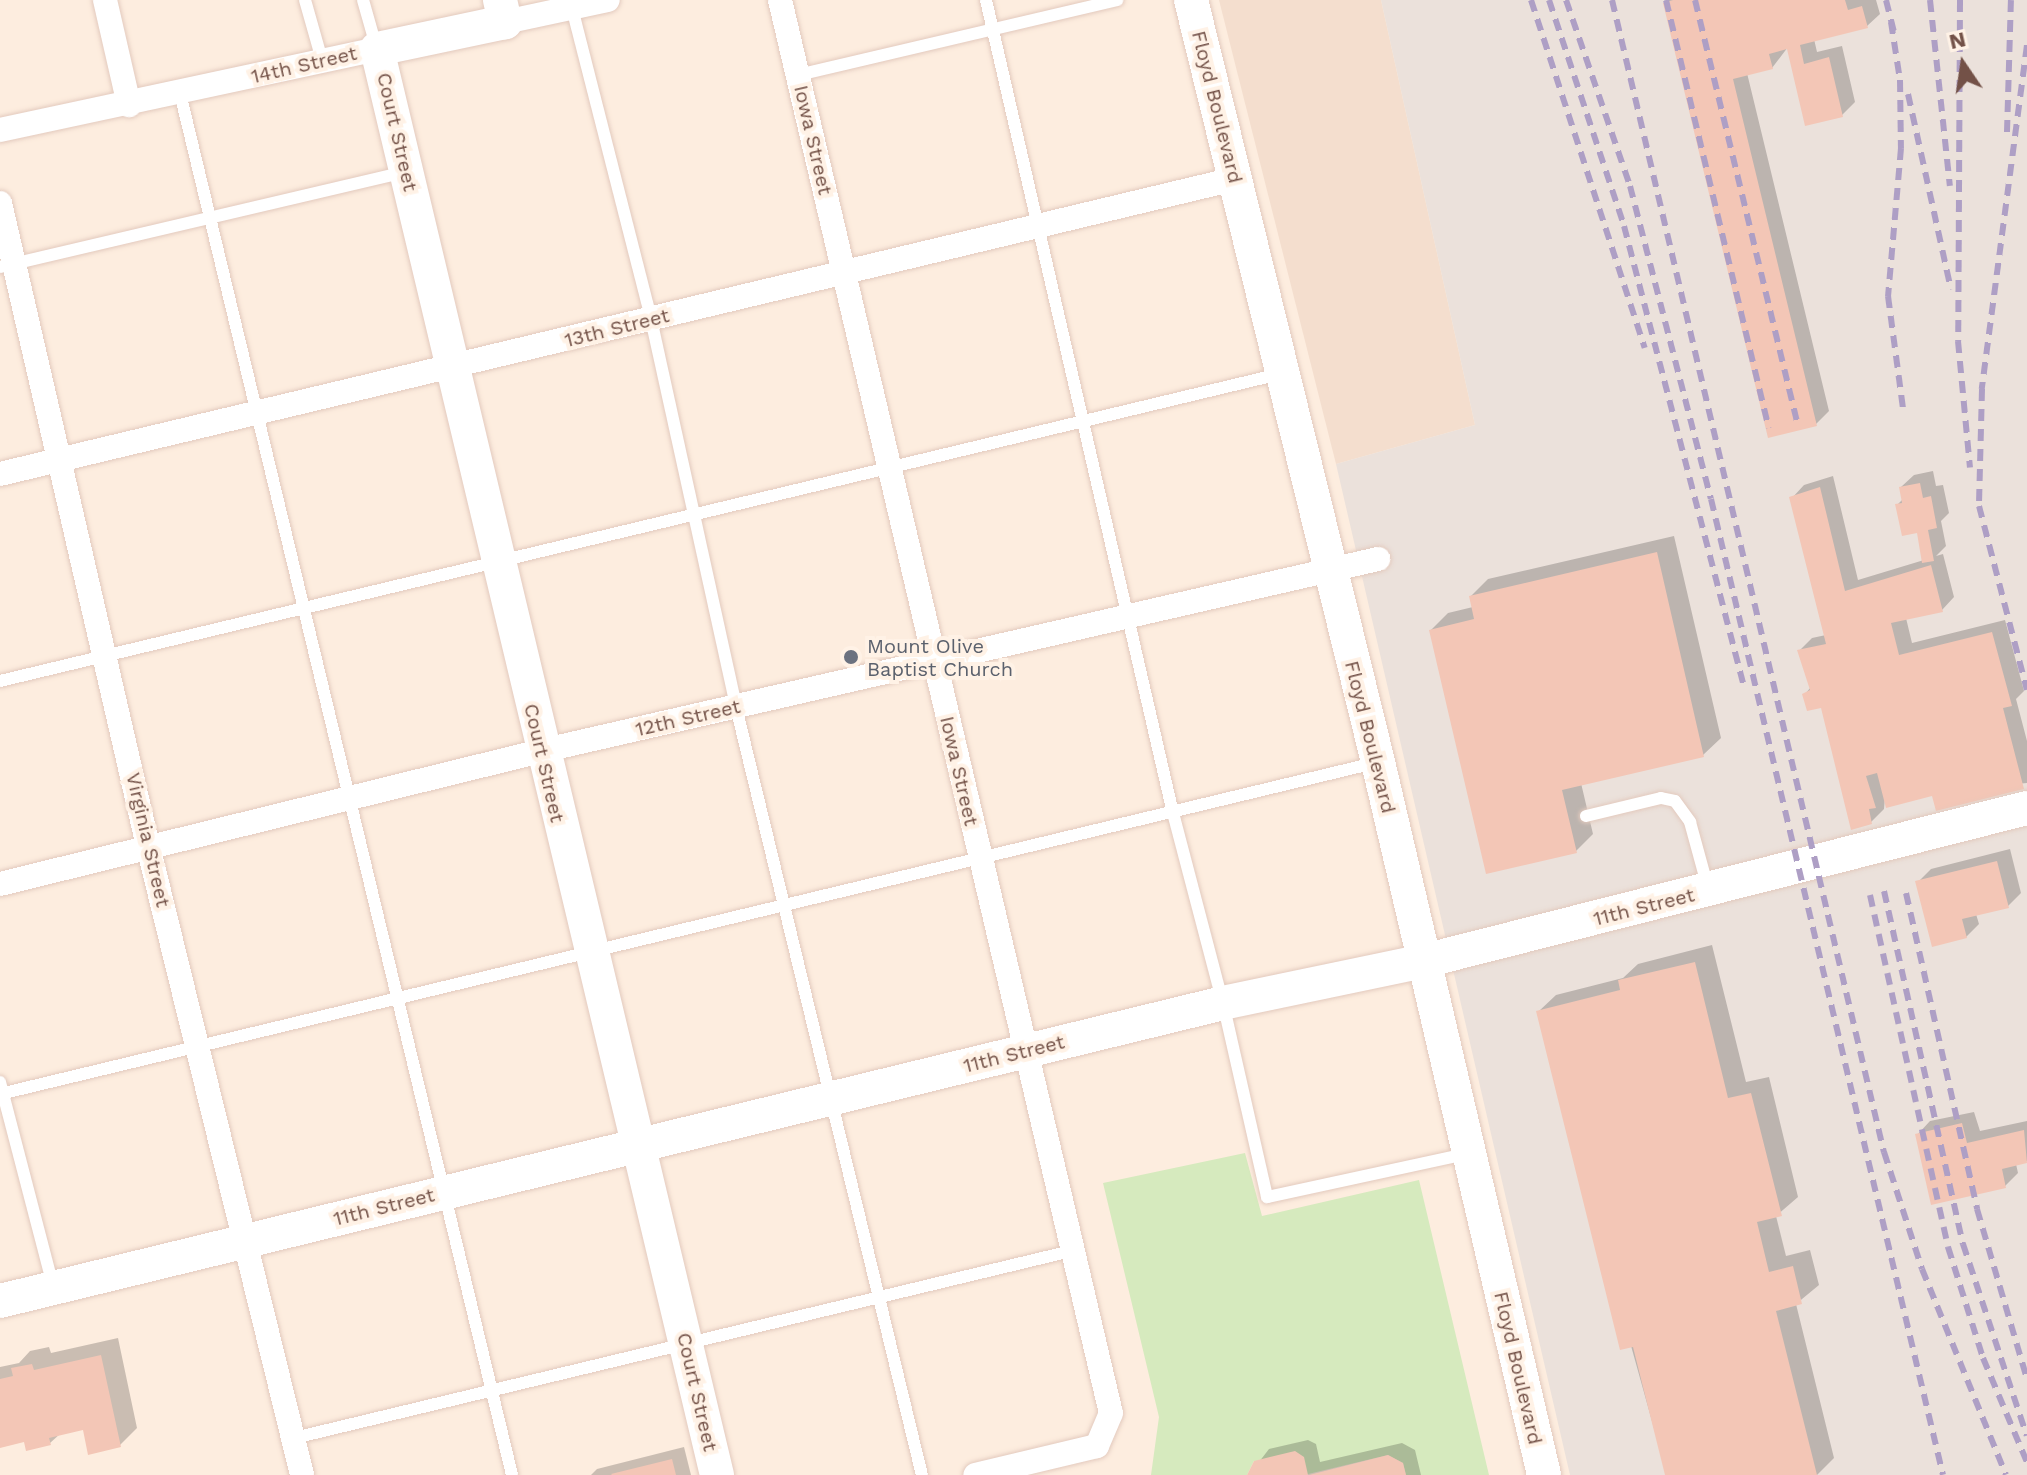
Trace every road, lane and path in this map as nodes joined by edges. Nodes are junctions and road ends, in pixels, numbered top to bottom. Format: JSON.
{"nodes":[{"id":1,"x":105,"y":0,"type":"edge"},
{"id":2,"x":305,"y":0,"type":"edge"},
{"id":3,"x":363,"y":0,"type":"edge"},
{"id":4,"x":608,"y":0,"type":"edge"},
{"id":5,"x":780,"y":0,"type":"edge"},
{"id":6,"x":986,"y":0,"type":"edge"},
{"id":7,"x":1117,"y":0,"type":"edge"},
{"id":8,"x":1191,"y":0,"type":"edge"},
{"id":9,"x":572,"y":8,"type":"junction"},
{"id":10,"x":502,"y":11,"type":"edge"},
{"id":11,"x":993,"y":29,"type":"junction"},
{"id":12,"x":377,"y":49,"type":"junction"},
{"id":13,"x":322,"y":60,"type":"junction"},
{"id":14,"x":798,"y":75,"type":"junction"},
{"id":15,"x":180,"y":93,"type":"junction"},
{"id":16,"x":129,"y":105,"type":"junction"},
{"id":17,"x":0,"y":130,"type":"edge"},
{"id":18,"x":406,"y":172,"type":"junction"},
{"id":19,"x":1234,"y":179,"type":"junction"},
{"id":20,"x":0,"y":203,"type":"edge"},
{"id":21,"x":209,"y":219,"type":"junction"},
{"id":22,"x":1040,"y":222,"type":"junction"},
{"id":23,"x":8,"y":266,"type":"edge"},
{"id":24,"x":844,"y":272,"type":"junction"},
{"id":25,"x":651,"y":319,"type":"junction"},
{"id":26,"x":450,"y":370,"type":"junction"},
{"id":27,"x":1280,"y":374,"type":"junction"},
{"id":28,"x":258,"y":412,"type":"junction"},
{"id":29,"x":1085,"y":420,"type":"junction"},
{"id":30,"x":62,"y":459,"type":"junction"},
{"id":31,"x":888,"y":467,"type":"junction"},
{"id":32,"x":0,"y":474,"type":"edge"},
{"id":33,"x":694,"y":512,"type":"junction"},
{"id":34,"x":1378,"y":559,"type":"dead end"},
{"id":35,"x":496,"y":565,"type":"junction"},
{"id":36,"x":1328,"y":571,"type":"junction"},
{"id":37,"x":303,"y":607,"type":"junction"},
{"id":38,"x":1131,"y":618,"type":"junction"},
{"id":39,"x":108,"y":656,"type":"junction"},
{"id":40,"x":934,"y":662,"type":"junction"},
{"id":41,"x":0,"y":681,"type":"edge"},
{"id":42,"x":736,"y":707,"type":"junction"},
{"id":43,"x":541,"y":751,"type":"junction"},
{"id":44,"x":1378,"y":762,"type":"junction"},
{"id":45,"x":348,"y":799,"type":"junction"},
{"id":46,"x":2027,"y":808,"type":"edge"},
{"id":47,"x":1172,"y":809,"type":"junction"},
{"id":48,"x":1586,"y":816,"type":"dead end"},
{"id":49,"x":148,"y":846,"type":"junction"},
{"id":50,"x":979,"y":856,"type":"junction"},
{"id":51,"x":0,"y":884,"type":"edge"},
{"id":52,"x":1709,"y":891,"type":"junction"},
{"id":53,"x":788,"y":905,"type":"junction"},
{"id":54,"x":589,"y":952,"type":"junction"},
{"id":55,"x":1420,"y":962,"type":"junction"},
{"id":56,"x":398,"y":999,"type":"junction"},
{"id":57,"x":1223,"y":1003,"type":"junction"},
{"id":58,"x":199,"y":1047,"type":"junction"},
{"id":59,"x":1029,"y":1050,"type":"junction"},
{"id":60,"x":1,"y":1090,"type":"edge"},
{"id":61,"x":834,"y":1100,"type":"junction"},
{"id":62,"x":640,"y":1148,"type":"junction"},
{"id":63,"x":1468,"y":1154,"type":"junction"},
{"id":64,"x":443,"y":1192,"type":"junction"},
{"id":65,"x":249,"y":1241,"type":"junction"},
{"id":66,"x":1075,"y":1250,"type":"junction"},
{"id":67,"x":53,"y":1288,"type":"junction"},
{"id":68,"x":881,"y":1295,"type":"junction"},
{"id":69,"x":0,"y":1301,"type":"edge"},
{"id":70,"x":686,"y":1342,"type":"junction"},
{"id":71,"x":492,"y":1390,"type":"junction"},
{"id":72,"x":294,"y":1438,"type":"junction"},
{"id":73,"x":302,"y":1475,"type":"edge"},
{"id":74,"x":512,"y":1475,"type":"edge"},
{"id":75,"x":717,"y":1475,"type":"edge"},
{"id":76,"x":922,"y":1475,"type":"edge"},
{"id":77,"x":975,"y":1475,"type":"edge"},
{"id":78,"x":1544,"y":1475,"type":"edge"}],
"edges":[{"from":1,"to":16,"type":"street"},
{"from":2,"to":13,"type":"lane"},
{"from":3,"to":12,"type":"lane"},
{"from":4,"to":9,"type":"street","name":"14th Street"},
{"from":5,"to":14,"type":"street","name":"Iowa Street"},
{"from":6,"to":11,"type":"lane"},
{"from":7,"to":11,"type":"lane"},
{"from":8,"to":19,"type":"main road","name":"Floyd Boulevard"},
{"from":9,"to":10,"type":"street","name":"14th Street"},
{"from":9,"to":25,"type":"lane"},
{"from":10,"to":12,"type":"main road","name":"14th Street"},
{"from":11,"to":14,"type":"lane"},
{"from":11,"to":22,"type":"lane"},
{"from":12,"to":13,"type":"street","name":"14th Street"},
{"from":12,"to":18,"type":"main road","name":"Court Street"},
{"from":13,"to":15,"type":"street","name":"14th Street"},
{"from":14,"to":24,"type":"street","name":"Iowa Street"},
{"from":15,"to":16,"type":"street","name":"14th Street"},
{"from":15,"to":21,"type":"lane"},
{"from":16,"to":17,"type":"street","name":"14th Street"},
{"from":18,"to":21,"type":"lane"},
{"from":18,"to":26,"type":"main road","name":"Court Street"},
{"from":19,"to":22,"type":"street","name":"13th Street"},
{"from":19,"to":27,"type":"main road","name":"Floyd Boulevard"},
{"from":20,"to":23,"type":"street","name":"Virginia Street"},
{"from":21,"to":23,"type":"lane"},
{"from":21,"to":28,"type":"lane"},
{"from":22,"to":24,"type":"street","name":"13th Street"},
{"from":22,"to":29,"type":"lane"},
{"from":23,"to":30,"type":"street","name":"Virginia Street"},
{"from":24,"to":25,"type":"street","name":"13th Street"},
{"from":24,"to":31,"type":"street","name":"Iowa Street"},
{"from":25,"to":26,"type":"street","name":"13th Street"},
{"from":25,"to":33,"type":"lane"},
{"from":26,"to":28,"type":"street","name":"13th Street"},
{"from":26,"to":35,"type":"main road","name":"Court Street"},
{"from":27,"to":29,"type":"lane"},
{"from":27,"to":36,"type":"main road","name":"Floyd Boulevard"},
{"from":28,"to":30,"type":"street","name":"13th Street"},
{"from":28,"to":37,"type":"lane"},
{"from":29,"to":31,"type":"lane"},
{"from":29,"to":38,"type":"lane"},
{"from":30,"to":32,"type":"street","name":"13th Street"},
{"from":30,"to":39,"type":"street","name":"Virginia Street"},
{"from":31,"to":33,"type":"lane"},
{"from":31,"to":40,"type":"street","name":"Iowa Street"},
{"from":33,"to":35,"type":"lane"},
{"from":33,"to":42,"type":"lane"},
{"from":34,"to":36,"type":"street","name":"12th Street"},
{"from":35,"to":37,"type":"lane"},
{"from":35,"to":43,"type":"main road","name":"Court Street"},
{"from":36,"to":38,"type":"street","name":"12th Street"},
{"from":36,"to":44,"type":"main road","name":"Floyd Boulevard"},
{"from":37,"to":39,"type":"lane"},
{"from":37,"to":45,"type":"lane"},
{"from":38,"to":40,"type":"street","name":"12th Street"},
{"from":38,"to":47,"type":"lane"},
{"from":39,"to":41,"type":"lane"},
{"from":39,"to":49,"type":"street","name":"Virginia Street"},
{"from":40,"to":42,"type":"street","name":"12th Street"},
{"from":40,"to":50,"type":"street","name":"Iowa Street"},
{"from":42,"to":43,"type":"street","name":"12th Street"},
{"from":42,"to":53,"type":"lane"},
{"from":43,"to":45,"type":"street","name":"12th Street"},
{"from":43,"to":54,"type":"main road","name":"Court Street"},
{"from":44,"to":47,"type":"lane"},
{"from":44,"to":55,"type":"main road","name":"Floyd Boulevard"},
{"from":45,"to":49,"type":"street","name":"12th Street"},
{"from":45,"to":56,"type":"lane"},
{"from":46,"to":52,"type":"main road","name":"11th Street"},
{"from":47,"to":50,"type":"lane"},
{"from":47,"to":57,"type":"lane"},
{"from":48,"to":52,"type":"lane"},
{"from":49,"to":51,"type":"street","name":"12th Street"},
{"from":49,"to":58,"type":"street","name":"Virginia Street"},
{"from":50,"to":53,"type":"lane"},
{"from":50,"to":59,"type":"street","name":"Iowa Street"},
{"from":52,"to":55,"type":"main road","name":"11th Street"},
{"from":53,"to":54,"type":"lane"},
{"from":53,"to":61,"type":"lane"},
{"from":54,"to":56,"type":"lane"},
{"from":54,"to":62,"type":"main road","name":"Court Street"},
{"from":55,"to":57,"type":"main road","name":"11th Street"},
{"from":55,"to":63,"type":"main road","name":"Floyd Boulevard"},
{"from":56,"to":58,"type":"lane"},
{"from":56,"to":64,"type":"lane"},
{"from":57,"to":59,"type":"main road","name":"11th Street"},
{"from":57,"to":63,"type":"lane"},
{"from":58,"to":60,"type":"lane"},
{"from":58,"to":65,"type":"street","name":"Virginia Street"},
{"from":59,"to":61,"type":"main road","name":"11th Street"},
{"from":59,"to":66,"type":"street","name":"Iowa Street"},
{"from":60,"to":67,"type":"lane"},
{"from":61,"to":62,"type":"main road","name":"11th Street"},
{"from":61,"to":68,"type":"lane"},
{"from":62,"to":64,"type":"main road","name":"11th Street"},
{"from":62,"to":70,"type":"main road","name":"Court Street"},
{"from":63,"to":78,"type":"main road","name":"Floyd Boulevard"},
{"from":64,"to":65,"type":"main road","name":"11th Street"},
{"from":64,"to":71,"type":"lane"},
{"from":65,"to":67,"type":"main road","name":"11th Street"},
{"from":65,"to":72,"type":"street","name":"Virginia Street"},
{"from":66,"to":68,"type":"lane"},
{"from":66,"to":77,"type":"street","name":"Iowa Street"},
{"from":67,"to":69,"type":"main road","name":"11th Street"},
{"from":68,"to":70,"type":"lane"},
{"from":68,"to":76,"type":"lane"},
{"from":70,"to":71,"type":"lane"},
{"from":70,"to":75,"type":"main road","name":"Court Street"},
{"from":71,"to":72,"type":"lane"},
{"from":71,"to":74,"type":"lane"},
{"from":72,"to":73,"type":"street","name":"Virginia Street"}]}
